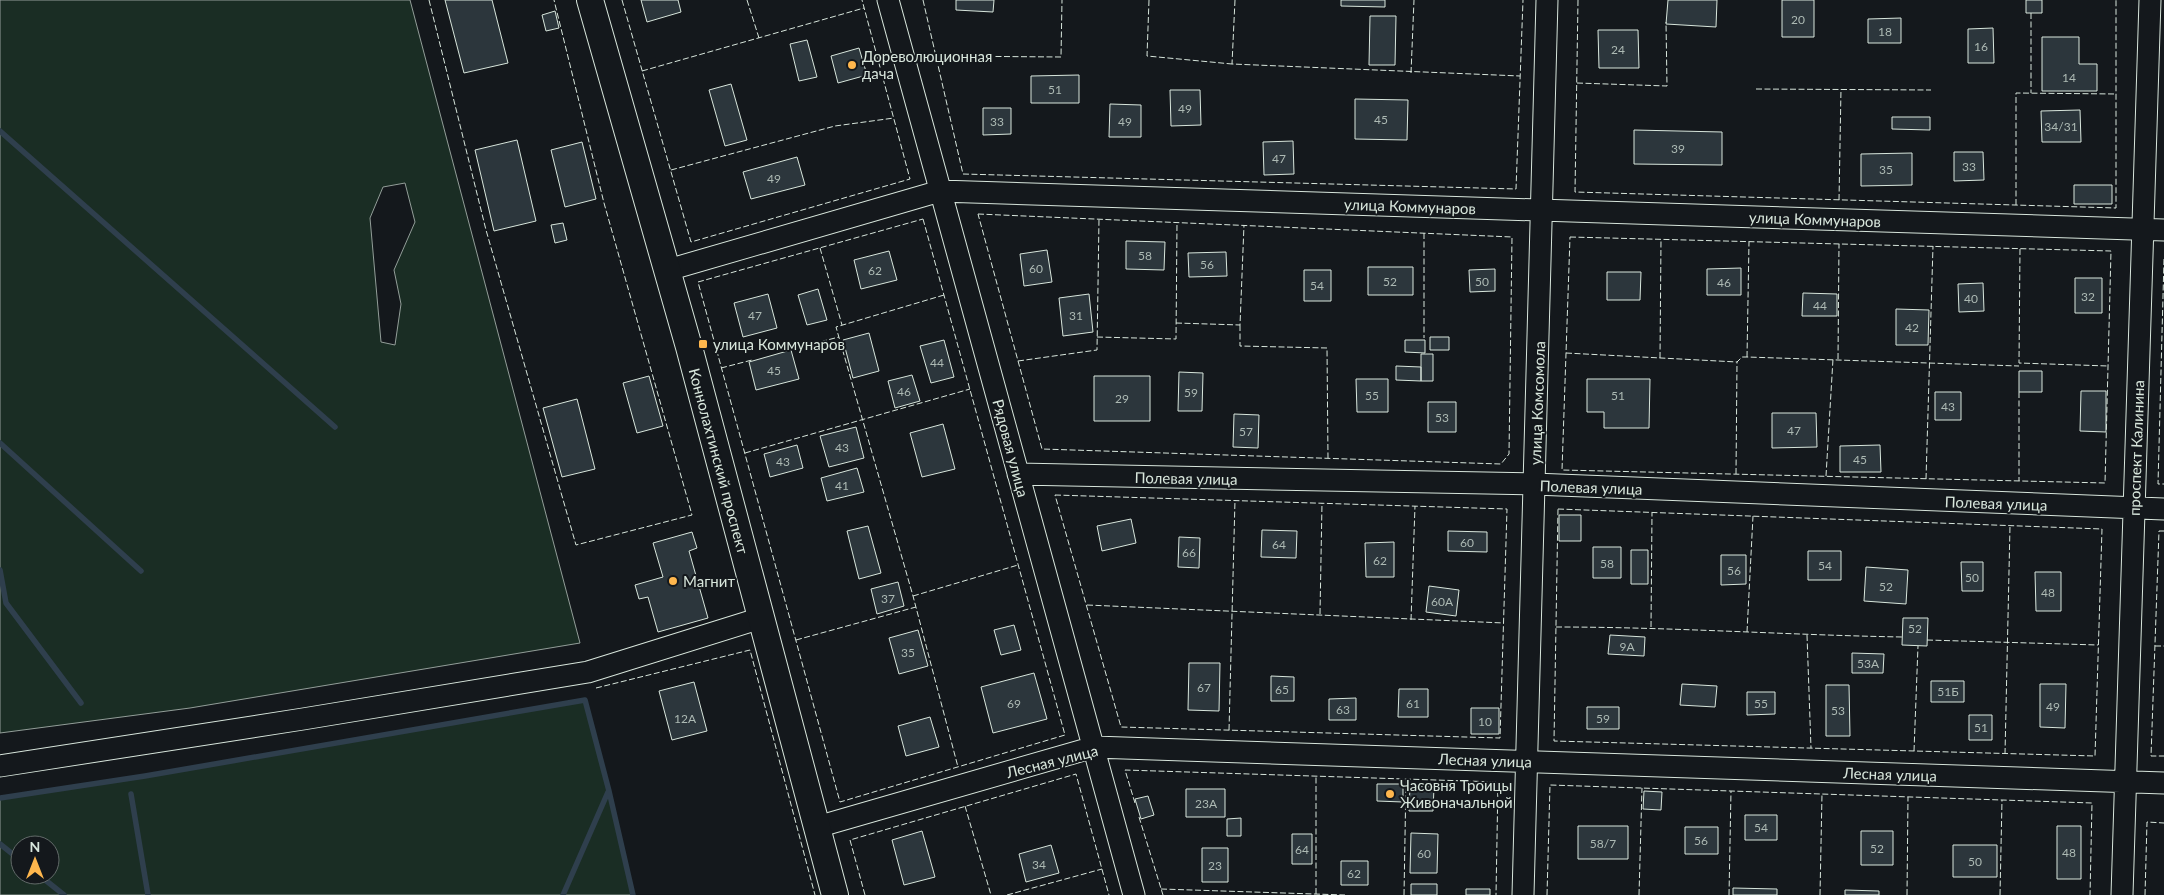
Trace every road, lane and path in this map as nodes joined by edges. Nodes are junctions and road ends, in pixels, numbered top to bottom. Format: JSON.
{"nodes":[{"id":1,"x":590,"y":0,"type":"edge"},
{"id":2,"x":888,"y":0,"type":"edge"},
{"id":3,"x":1547,"y":0,"type":"edge"},
{"id":4,"x":2150,"y":0,"type":"edge"},
{"id":5,"x":940,"y":191,"type":"junction"},
{"id":6,"x":1542,"y":211,"type":"junction"},
{"id":7,"x":2154,"y":230,"type":"edge"},
{"id":8,"x":668,"y":270,"type":"junction"},
{"id":9,"x":1018,"y":474,"type":"junction"},
{"id":10,"x":1534,"y":484,"type":"junction"},
{"id":11,"x":2134,"y":508,"type":"junction"},
{"id":12,"x":2164,"y":509,"type":"edge"},
{"id":13,"x":761,"y":618,"type":"junction"},
{"id":14,"x":1094,"y":747,"type":"junction"},
{"id":15,"x":1527,"y":762,"type":"junction"},
{"id":16,"x":0,"y":766,"type":"edge"},
{"id":17,"x":2125,"y":782,"type":"junction"},
{"id":18,"x":2164,"y":783,"type":"edge"},
{"id":19,"x":817,"y":827,"type":"junction"},
{"id":20,"x":835,"y":895,"type":"edge"},
{"id":21,"x":1134,"y":895,"type":"edge"},
{"id":22,"x":1523,"y":895,"type":"edge"},
{"id":23,"x":2122,"y":895,"type":"edge"}],
"edges":[{"from":1,"to":8,"type":"main road","name":"Коннолахтинский проспект"},
{"from":2,"to":5,"type":"street","name":"Рядовая улица"},
{"from":3,"to":6,"type":"street","name":"улица Комсомола"},
{"from":4,"to":7,"type":"street","name":"проспект Калинина"},
{"from":5,"to":6,"type":"street","name":"улица Коммунаров"},
{"from":5,"to":8,"type":"street","name":"улица Коммунаров"},
{"from":5,"to":9,"type":"street","name":"Рядовая улица"},
{"from":6,"to":7,"type":"street","name":"улица Коммунаров"},
{"from":6,"to":10,"type":"street","name":"улица Комсомола"},
{"from":7,"to":11,"type":"street","name":"проспект Калинина"},
{"from":8,"to":13,"type":"main road","name":"Коннолахтинский проспект"},
{"from":9,"to":10,"type":"street","name":"Полевая улица"},
{"from":9,"to":14,"type":"street","name":"Рядовая улица"},
{"from":10,"to":11,"type":"street","name":"Полевая улица"},
{"from":10,"to":15,"type":"street","name":"улица Комсомола"},
{"from":11,"to":12,"type":"street","name":"Полевая улица"},
{"from":11,"to":17,"type":"street","name":"проспект Калинина"},
{"from":13,"to":16,"type":"street"},
{"from":13,"to":19,"type":"main road","name":"Коннолахтинский проспект"},
{"from":14,"to":15,"type":"street","name":"Лесная улица"},
{"from":14,"to":19,"type":"street","name":"Лесная улица"},
{"from":14,"to":21,"type":"street","name":"Рядовая улица"},
{"from":15,"to":17,"type":"street","name":"Лесная улица"},
{"from":15,"to":22,"type":"street","name":"улица Комсомола"},
{"from":17,"to":18,"type":"street","name":"Лесная улица"},
{"from":17,"to":23,"type":"street","name":"проспект Калинина"},
{"from":19,"to":20,"type":"main road","name":"Коннолахтинский проспект"}]}
